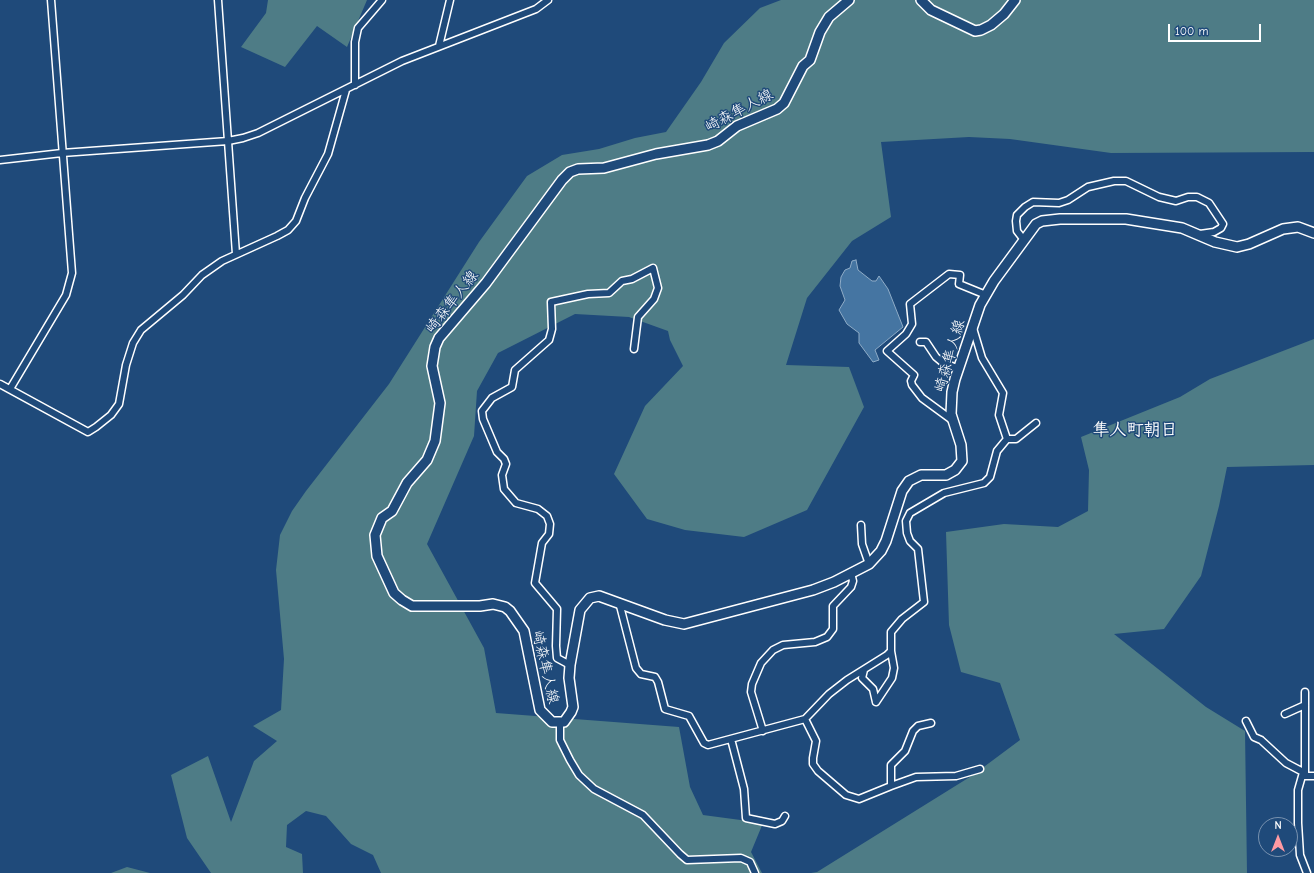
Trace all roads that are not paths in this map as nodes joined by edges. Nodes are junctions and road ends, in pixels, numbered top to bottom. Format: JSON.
{"nodes":[{"id":1,"x":51,"y":0,"type":"edge"},
{"id":2,"x":218,"y":0,"type":"edge"},
{"id":3,"x":382,"y":0,"type":"edge"},
{"id":4,"x":450,"y":0,"type":"edge"},
{"id":5,"x":548,"y":0,"type":"edge"},
{"id":6,"x":849,"y":0,"type":"edge"},
{"id":7,"x":921,"y":0,"type":"edge"},
{"id":8,"x":1016,"y":0,"type":"edge"},
{"id":9,"x":439,"y":46,"type":"junction"},
{"id":10,"x":355,"y":85,"type":"junction"},
{"id":11,"x":346,"y":90,"type":"junction"},
{"id":12,"x":228,"y":141,"type":"junction"},
{"id":13,"x":62,"y":153,"type":"junction"},
{"id":14,"x":0,"y":160,"type":"edge"},
{"id":15,"x":1314,"y":233,"type":"edge"},
{"id":16,"x":1200,"y":234,"type":"junction"},
{"id":17,"x":1024,"y":240,"type":"junction"},
{"id":18,"x":236,"y":254,"type":"junction"},
{"id":19,"x":986,"y":295,"type":"junction"},
{"id":20,"x":973,"y":328,"type":"junction"},
{"id":21,"x":920,"y":342,"type":"dead end"},
{"id":22,"x":634,"y":349,"type":"dead end"},
{"id":23,"x":959,"y":369,"type":"junction"},
{"id":24,"x":0,"y":384,"type":"edge"},
{"id":25,"x":10,"y":389,"type":"junction"},
{"id":26,"x":952,"y":420,"type":"junction"},
{"id":27,"x":1036,"y":423,"type":"dead end"},
{"id":28,"x":1007,"y":439,"type":"junction"},
{"id":29,"x":861,"y":525,"type":"dead end"},
{"id":30,"x":869,"y":564,"type":"junction"},
{"id":31,"x":851,"y":573,"type":"junction"},
{"id":32,"x":619,"y":602,"type":"junction"},
{"id":33,"x":890,"y":651,"type":"junction"},
{"id":34,"x":570,"y":665,"type":"junction"},
{"id":35,"x":864,"y":670,"type":"junction"},
{"id":36,"x":1305,"y":692,"type":"dead end"},
{"id":37,"x":1305,"y":705,"type":"junction"},
{"id":38,"x":1285,"y":714,"type":"dead end"},
{"id":39,"x":805,"y":719,"type":"junction"},
{"id":40,"x":1246,"y":721,"type":"dead end"},
{"id":41,"x":560,"y":723,"type":"junction"},
{"id":42,"x":931,"y":723,"type":"dead end"},
{"id":43,"x":763,"y":730,"type":"junction"},
{"id":44,"x":731,"y":739,"type":"junction"},
{"id":45,"x":980,"y":769,"type":"dead end"},
{"id":46,"x":1304,"y":775,"type":"junction"},
{"id":47,"x":1314,"y":776,"type":"edge"},
{"id":48,"x":891,"y":786,"type":"junction"},
{"id":49,"x":785,"y":816,"type":"dead end"},
{"id":50,"x":755,"y":873,"type":"edge"},
{"id":51,"x":1307,"y":873,"type":"edge"}],
"edges":[{"from":1,"to":13,"type":"street"},
{"from":2,"to":12,"type":"street"},
{"from":3,"to":10,"type":"street"},
{"from":4,"to":9,"type":"street"},
{"from":5,"to":9,"type":"street"},
{"from":6,"to":41,"type":"main road","name":"崎森隼人線"},
{"from":7,"to":8,"type":"main road"},
{"from":9,"to":10,"type":"street"},
{"from":10,"to":11,"type":"street"},
{"from":11,"to":12,"type":"street"},
{"from":11,"to":18,"type":"street"},
{"from":12,"to":13,"type":"street"},
{"from":12,"to":18,"type":"street"},
{"from":13,"to":14,"type":"street"},
{"from":13,"to":25,"type":"street"},
{"from":15,"to":16,"type":"main road","name":"崎森隼人線"},
{"from":16,"to":17,"type":"main road","name":"崎森隼人線"},
{"from":16,"to":17,"type":"street"},
{"from":17,"to":19,"type":"main road","name":"崎森隼人線"},
{"from":18,"to":25,"type":"street"},
{"from":19,"to":20,"type":"main road","name":"崎森隼人線"},
{"from":19,"to":26,"type":"street"},
{"from":20,"to":23,"type":"main road","name":"崎森隼人線"},
{"from":20,"to":28,"type":"street"},
{"from":21,"to":23,"type":"street"},
{"from":22,"to":34,"type":"street"},
{"from":23,"to":26,"type":"main road","name":"崎森隼人線"},
{"from":24,"to":25,"type":"street"},
{"from":26,"to":30,"type":"main road","name":"崎森隼人線"},
{"from":27,"to":28,"type":"street"},
{"from":28,"to":33,"type":"street"},
{"from":29,"to":30,"type":"street"},
{"from":30,"to":31,"type":"main road","name":"崎森隼人線"},
{"from":31,"to":32,"type":"main road","name":"崎森隼人線"},
{"from":31,"to":43,"type":"street"},
{"from":32,"to":34,"type":"main road","name":"崎森隼人線"},
{"from":32,"to":44,"type":"street"},
{"from":33,"to":35,"type":"street"},
{"from":33,"to":35,"type":"street"},
{"from":34,"to":41,"type":"main road","name":"崎森隼人線"},
{"from":35,"to":39,"type":"street"},
{"from":36,"to":37,"type":"street"},
{"from":37,"to":38,"type":"street"},
{"from":37,"to":46,"type":"street"},
{"from":39,"to":43,"type":"street"},
{"from":39,"to":48,"type":"street"},
{"from":40,"to":46,"type":"street"},
{"from":41,"to":50,"type":"street"},
{"from":42,"to":48,"type":"street"},
{"from":43,"to":44,"type":"street"},
{"from":44,"to":49,"type":"street"},
{"from":45,"to":48,"type":"street"},
{"from":46,"to":47,"type":"street"},
{"from":46,"to":51,"type":"street"}]}
